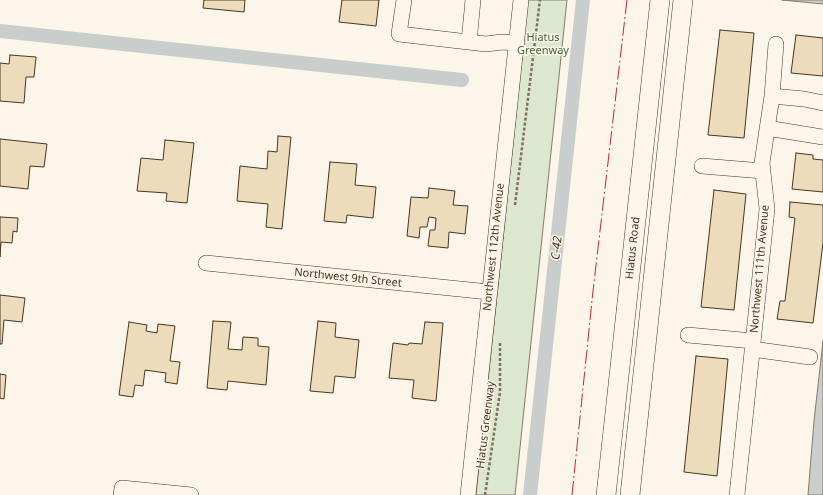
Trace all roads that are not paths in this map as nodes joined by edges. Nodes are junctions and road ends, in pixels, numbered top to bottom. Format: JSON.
{"nodes":[{"id":1,"x":404,"y":0,"type":"edge"},
{"id":2,"x":473,"y":0,"type":"edge"},
{"id":3,"x":521,"y":0,"type":"edge"},
{"id":4,"x":659,"y":2,"type":"edge"},
{"id":5,"x":683,"y":4,"type":"edge"},
{"id":6,"x":469,"y":42,"type":"junction"},
{"id":7,"x":517,"y":43,"type":"junction"},
{"id":8,"x":776,"y":44,"type":"dead end"},
{"id":9,"x":772,"y":96,"type":"junction"},
{"id":10,"x":823,"y":103,"type":"edge"},
{"id":11,"x":767,"y":128,"type":"junction"},
{"id":12,"x":823,"y":137,"type":"edge"},
{"id":13,"x":702,"y":166,"type":"dead end"},
{"id":14,"x":763,"y":171,"type":"junction"},
{"id":15,"x":206,"y":263,"type":"dead end"},
{"id":16,"x":489,"y":292,"type":"junction"},
{"id":17,"x":688,"y":335,"type":"dead end"},
{"id":18,"x":753,"y":345,"type":"junction"},
{"id":19,"x":810,"y":357,"type":"dead end"},
{"id":20,"x":162,"y":494,"type":"edge"},
{"id":21,"x":121,"y":495,"type":"edge"},
{"id":22,"x":191,"y":495,"type":"edge"},
{"id":23,"x":468,"y":495,"type":"edge"},
{"id":24,"x":606,"y":495,"type":"edge"},
{"id":25,"x":630,"y":495,"type":"edge"},
{"id":26,"x":737,"y":495,"type":"edge"}],
"edges":[{"from":1,"to":6,"type":"street"},
{"from":2,"to":6,"type":"street"},
{"from":3,"to":7,"type":"street","name":"Northwest 112th Avenue"},
{"from":4,"to":5,"type":"street"},
{"from":4,"to":24,"type":"main road","name":"Hiatus Road"},
{"from":5,"to":25,"type":"main road","name":"Hiatus Road"},
{"from":6,"to":7,"type":"street"},
{"from":7,"to":16,"type":"street","name":"Northwest 112th Avenue"},
{"from":8,"to":9,"type":"street","name":"Northwest 111th Avenue"},
{"from":9,"to":10,"type":"street"},
{"from":9,"to":11,"type":"street","name":"Northwest 111th Avenue"},
{"from":11,"to":12,"type":"street"},
{"from":11,"to":14,"type":"street","name":"Northwest 111th Avenue"},
{"from":13,"to":14,"type":"street"},
{"from":14,"to":18,"type":"street","name":"Northwest 111th Avenue"},
{"from":15,"to":16,"type":"street","name":"Northwest 9th Street"},
{"from":16,"to":23,"type":"street","name":"Northwest 112th Avenue"},
{"from":17,"to":18,"type":"street"},
{"from":18,"to":19,"type":"street"},
{"from":18,"to":26,"type":"street","name":"Northwest 111th Avenue"},
{"from":20,"to":21,"type":"street"},
{"from":20,"to":22,"type":"street"}]}
